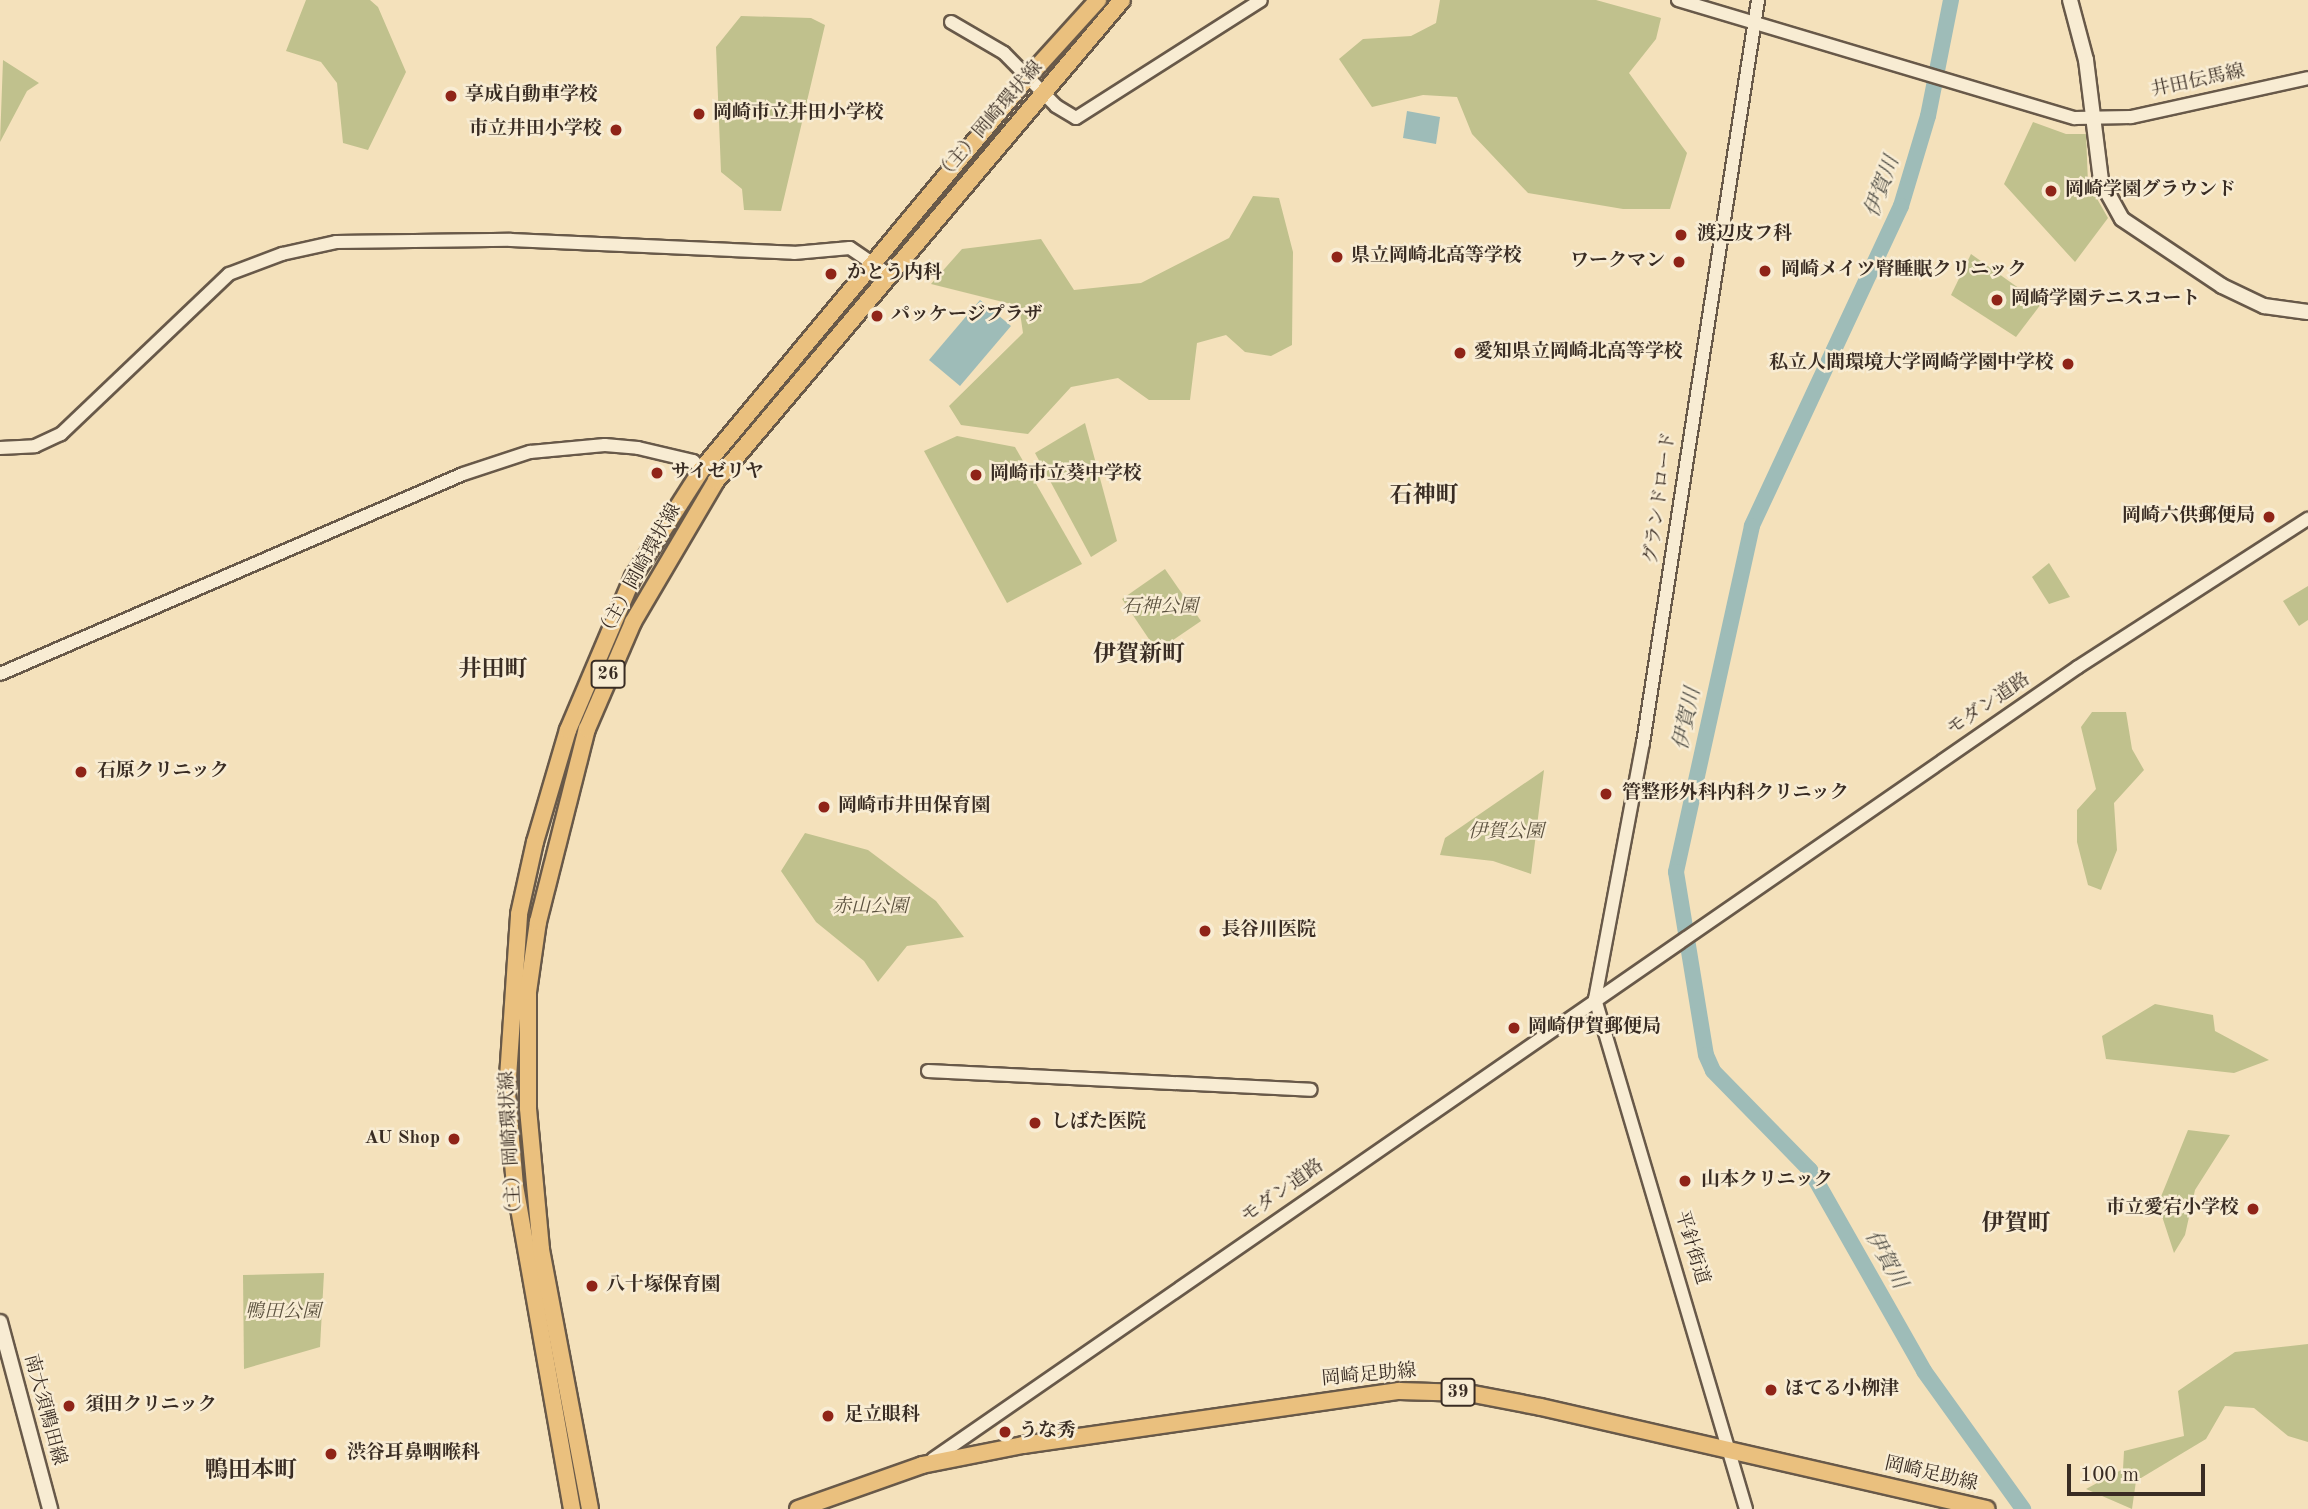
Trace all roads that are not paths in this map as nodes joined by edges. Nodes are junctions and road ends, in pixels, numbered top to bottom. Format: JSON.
{"nodes":[{"id":1,"x":1098,"y":0,"type":"edge"},
{"id":2,"x":1122,"y":0,"type":"edge"},
{"id":3,"x":1261,"y":0,"type":"edge"},
{"id":4,"x":1678,"y":0,"type":"edge"},
{"id":5,"x":1758,"y":0,"type":"edge"},
{"id":6,"x":2070,"y":0,"type":"edge"},
{"id":7,"x":951,"y":22,"type":"dead end"},
{"id":8,"x":1755,"y":22,"type":"junction"},
{"id":9,"x":1029,"y":76,"type":"junction"},
{"id":10,"x":2308,"y":78,"type":"edge"},
{"id":11,"x":1043,"y":92,"type":"junction"},
{"id":12,"x":2095,"y":120,"type":"junction"},
{"id":13,"x":873,"y":262,"type":"junction"},
{"id":14,"x":888,"y":274,"type":"junction"},
{"id":15,"x":2308,"y":312,"type":"edge"},
{"id":16,"x":0,"y":448,"type":"edge"},
{"id":17,"x":702,"y":469,"type":"junction"},
{"id":18,"x":2308,"y":519,"type":"edge"},
{"id":19,"x":0,"y":674,"type":"edge"},
{"id":20,"x":1595,"y":999,"type":"junction"},
{"id":21,"x":928,"y":1071,"type":"dead end"},
{"id":22,"x":1311,"y":1090,"type":"dead end"},
{"id":23,"x":0,"y":1322,"type":"edge"},
{"id":24,"x":1728,"y":1452,"type":"junction"},
{"id":25,"x":922,"y":1465,"type":"junction"},
{"id":26,"x":50,"y":1509,"type":"edge"},
{"id":27,"x":572,"y":1509,"type":"edge"},
{"id":28,"x":590,"y":1509,"type":"edge"},
{"id":29,"x":798,"y":1509,"type":"edge"},
{"id":30,"x":1746,"y":1509,"type":"edge"},
{"id":31,"x":1986,"y":1509,"type":"edge"}],
"edges":[{"from":1,"to":9,"type":"main road","name":"（主）岡崎環状線","number":"26"},
{"from":2,"to":11,"type":"main road","name":"（主）岡崎環状線","number":"26"},
{"from":3,"to":11,"type":"street"},
{"from":4,"to":8,"type":"street"},
{"from":5,"to":8,"type":"street","name":"グランドロード"},
{"from":6,"to":12,"type":"main road"},
{"from":7,"to":9,"type":"street"},
{"from":8,"to":12,"type":"street"},
{"from":8,"to":20,"type":"street","name":"グランドロード"},
{"from":9,"to":11,"type":"street"},
{"from":9,"to":13,"type":"main road","name":"（主）岡崎環状線","number":"26"},
{"from":10,"to":12,"type":"street","name":"井田伝馬線"},
{"from":11,"to":14,"type":"main road","name":"（主）岡崎環状線","number":"26"},
{"from":12,"to":15,"type":"main road"},
{"from":13,"to":14,"type":"street"},
{"from":13,"to":16,"type":"street"},
{"from":13,"to":17,"type":"main road","name":"（主）岡崎環状線","number":"26"},
{"from":14,"to":28,"type":"main road","name":"（主）岡崎環状線","number":"26"},
{"from":17,"to":19,"type":"street"},
{"from":17,"to":27,"type":"main road","name":"（主）岡崎環状線","number":"26"},
{"from":18,"to":20,"type":"street","name":"モダン道路"},
{"from":20,"to":24,"type":"street","name":"平針街道"},
{"from":20,"to":25,"type":"street","name":"モダン道路"},
{"from":21,"to":22,"type":"street"},
{"from":23,"to":26,"type":"main road","name":"南大須鴨田線"},
{"from":24,"to":25,"type":"main road","name":"岡崎足助線","number":"39"},
{"from":24,"to":30,"type":"street","name":"平針街道"},
{"from":24,"to":31,"type":"main road","name":"岡崎足助線","number":"39"},
{"from":25,"to":29,"type":"main road","name":"岡崎足助線","number":"39"}]}
